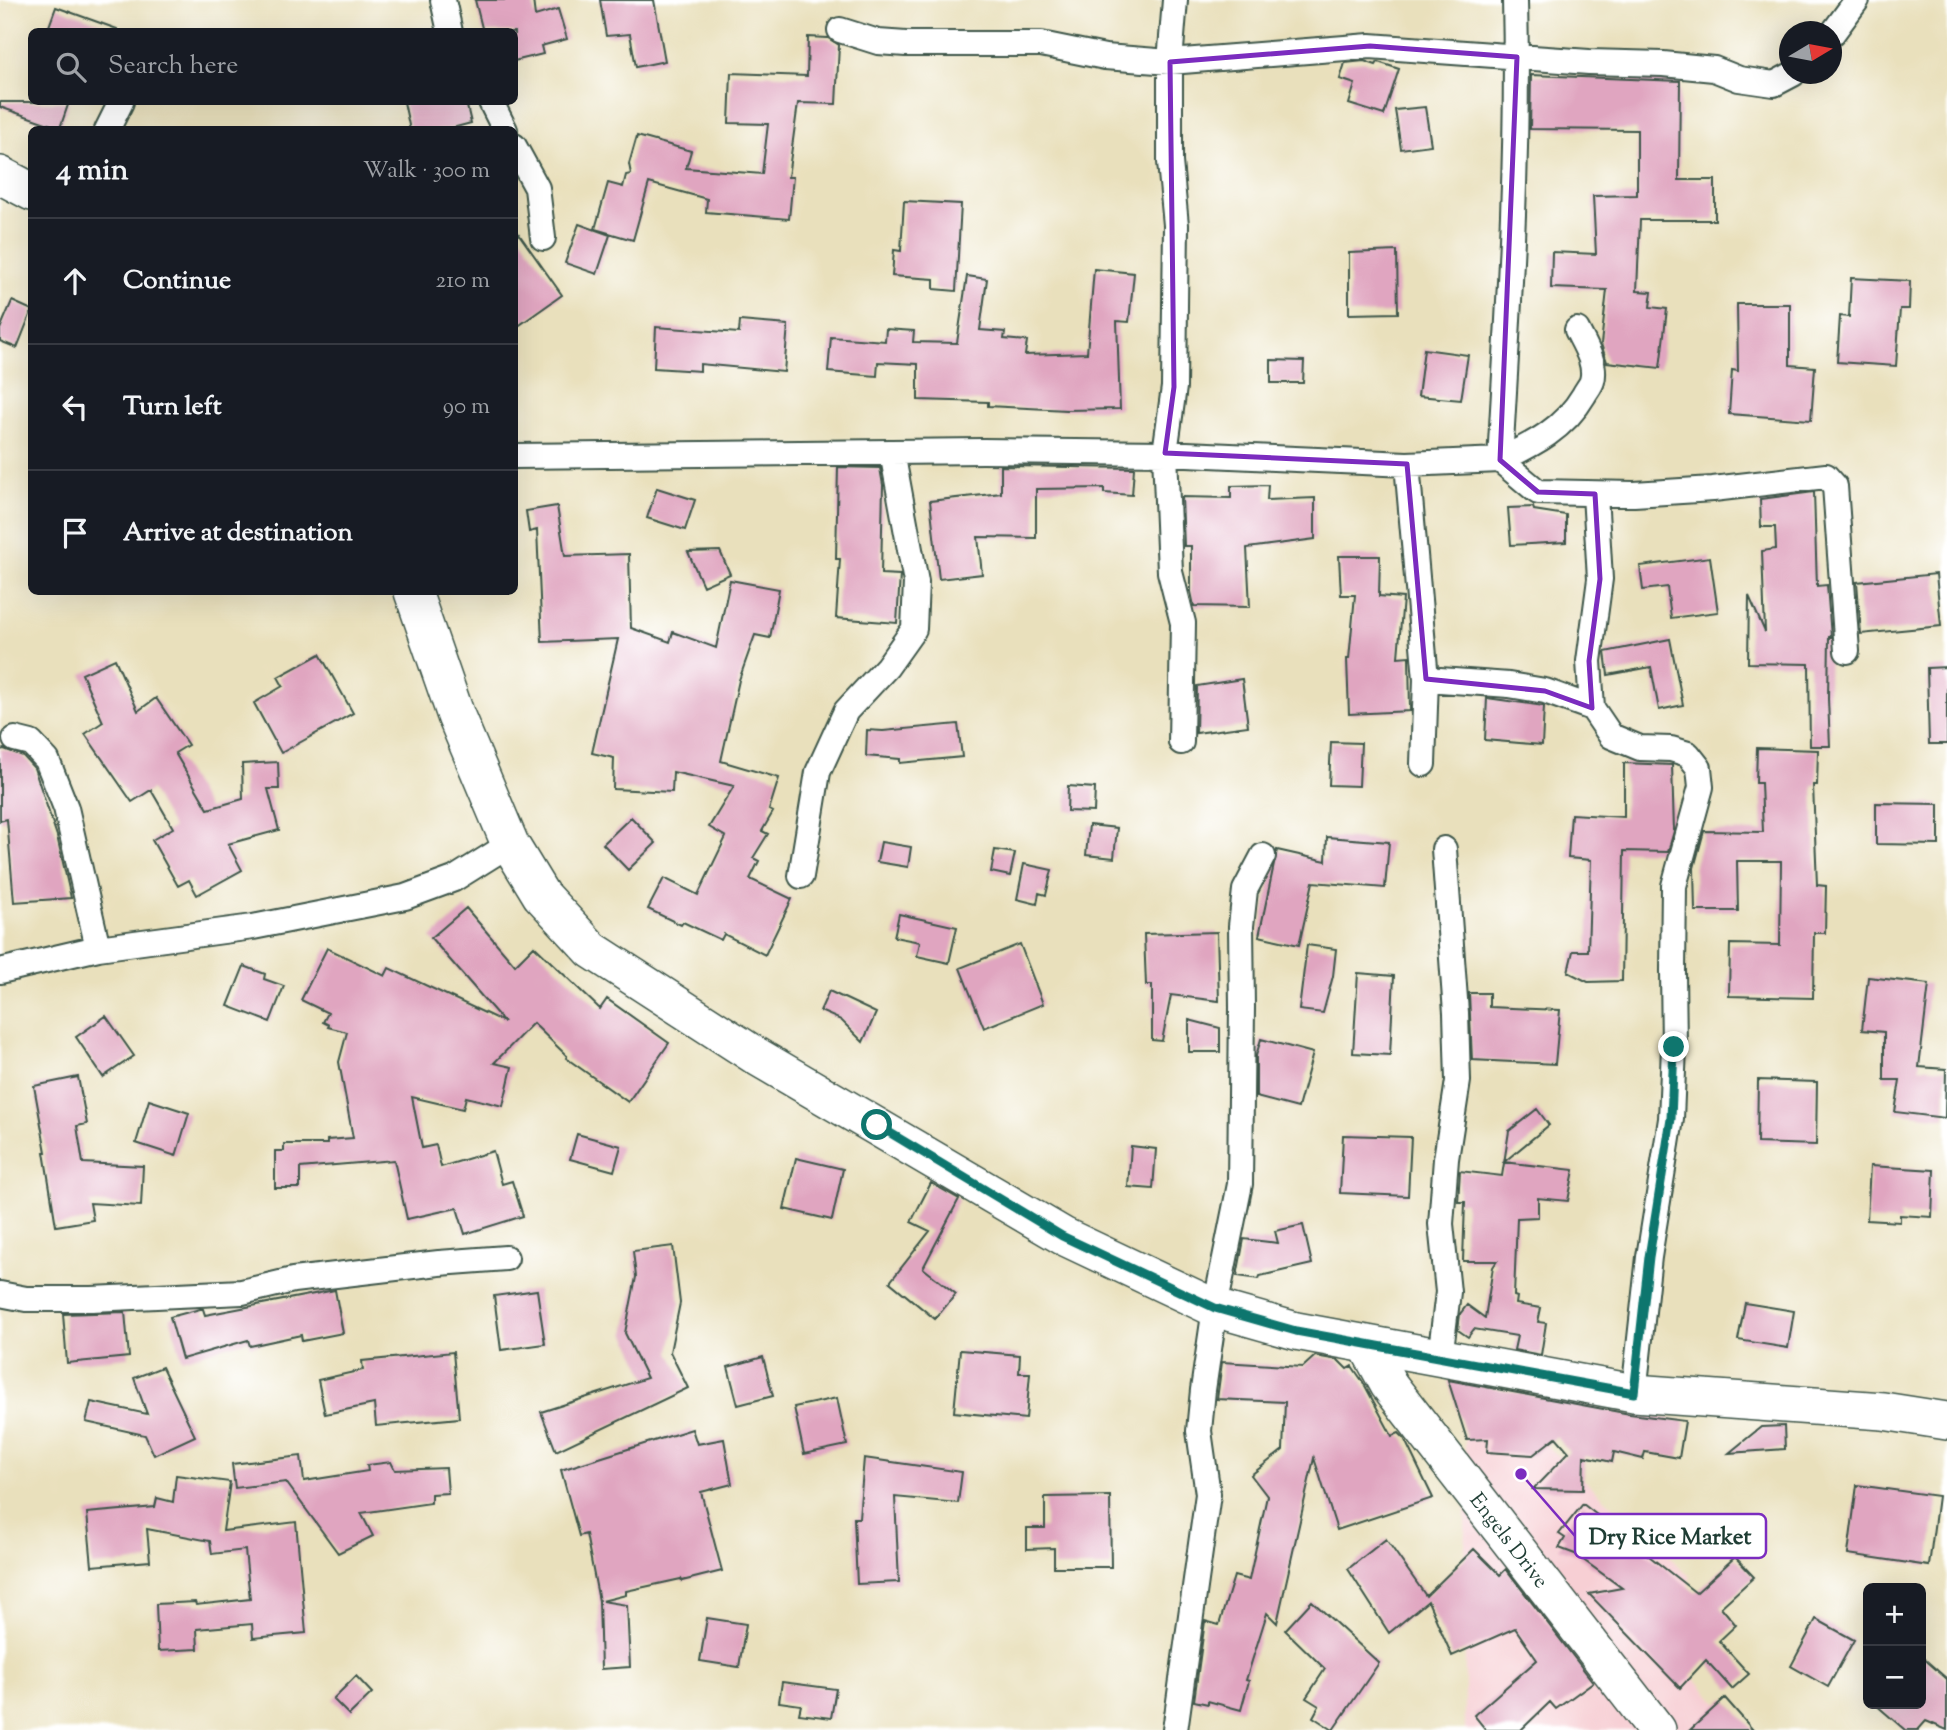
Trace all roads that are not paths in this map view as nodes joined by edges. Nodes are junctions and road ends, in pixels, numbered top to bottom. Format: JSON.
{"nodes":[{"id":1,"x":443,"y":0,"type":"edge"},
{"id":2,"x":1175,"y":0,"type":"edge"},
{"id":3,"x":1515,"y":0,"type":"edge"},
{"id":4,"x":1857,"y":0,"type":"edge"},
{"id":5,"x":1842,"y":21,"type":"edge"},
{"id":6,"x":449,"y":28,"type":"edge"},
{"id":7,"x":840,"y":30,"type":"dead end"},
{"id":8,"x":1517,"y":57,"type":"junction"},
{"id":9,"x":1170,"y":62,"type":"junction"},
{"id":10,"x":1779,"y":81,"type":"edge"},
{"id":11,"x":120,"y":105,"type":"edge"},
{"id":12,"x":492,"y":105,"type":"edge"},
{"id":13,"x":109,"y":126,"type":"edge"},
{"id":14,"x":503,"y":126,"type":"edge"},
{"id":15,"x":518,"y":153,"type":"edge"},
{"id":16,"x":0,"y":175,"type":"edge"},
{"id":17,"x":28,"y":190,"type":"edge"},
{"id":18,"x":544,"y":238,"type":"dead end"},
{"id":19,"x":1577,"y":330,"type":"dead end"},
{"id":20,"x":892,"y":452,"type":"junction"},
{"id":21,"x":1165,"y":453,"type":"junction"},
{"id":22,"x":518,"y":456,"type":"edge"},
{"id":23,"x":1500,"y":460,"type":"junction"},
{"id":24,"x":1407,"y":464,"type":"junction"},
{"id":25,"x":1595,"y":494,"type":"junction"},
{"id":26,"x":414,"y":595,"type":"edge"},
{"id":27,"x":1847,"y":651,"type":"dead end"},
{"id":28,"x":1426,"y":679,"type":"junction"},
{"id":29,"x":1592,"y":708,"type":"junction"},
{"id":30,"x":15,"y":739,"type":"dead end"},
{"id":31,"x":1181,"y":742,"type":"dead end"},
{"id":32,"x":1423,"y":764,"type":"dead end"},
{"id":33,"x":510,"y":844,"type":"junction"},
{"id":34,"x":1444,"y":849,"type":"dead end"},
{"id":35,"x":1263,"y":856,"type":"dead end"},
{"id":36,"x":801,"y":876,"type":"dead end"},
{"id":37,"x":98,"y":948,"type":"junction"},
{"id":38,"x":0,"y":971,"type":"edge"},
{"id":39,"x":506,"y":1258,"type":"dead end"},
{"id":40,"x":0,"y":1294,"type":"edge"},
{"id":41,"x":1215,"y":1308,"type":"junction"},
{"id":42,"x":1367,"y":1345,"type":"junction"},
{"id":43,"x":1440,"y":1358,"type":"junction"},
{"id":44,"x":1634,"y":1393,"type":"junction"},
{"id":45,"x":1947,"y":1421,"type":"edge"},
{"id":46,"x":1175,"y":1730,"type":"edge"},
{"id":47,"x":1657,"y":1730,"type":"edge"}],
"edges":[{"from":1,"to":6,"type":"street"},
{"from":2,"to":9,"type":"street"},
{"from":3,"to":8,"type":"street"},
{"from":4,"to":5,"type":"street"},
{"from":7,"to":9,"type":"street"},
{"from":8,"to":9,"type":"street"},
{"from":8,"to":10,"type":"street"},
{"from":8,"to":23,"type":"street"},
{"from":9,"to":21,"type":"street"},
{"from":11,"to":13,"type":"street"},
{"from":12,"to":14,"type":"street"},
{"from":15,"to":18,"type":"street"},
{"from":16,"to":17,"type":"main road"},
{"from":19,"to":23,"type":"street"},
{"from":20,"to":21,"type":"street"},
{"from":20,"to":22,"type":"street"},
{"from":20,"to":36,"type":"street"},
{"from":21,"to":24,"type":"street"},
{"from":21,"to":31,"type":"street"},
{"from":23,"to":24,"type":"street"},
{"from":23,"to":25,"type":"street"},
{"from":24,"to":28,"type":"street"},
{"from":25,"to":27,"type":"street"},
{"from":25,"to":29,"type":"street"},
{"from":26,"to":33,"type":"main road"},
{"from":28,"to":29,"type":"street"},
{"from":28,"to":32,"type":"street"},
{"from":29,"to":44,"type":"street"},
{"from":30,"to":37,"type":"street"},
{"from":33,"to":37,"type":"street"},
{"from":33,"to":41,"type":"main road"},
{"from":34,"to":43,"type":"street"},
{"from":35,"to":41,"type":"street"},
{"from":37,"to":38,"type":"street"},
{"from":39,"to":40,"type":"street"},
{"from":41,"to":42,"type":"main road"},
{"from":41,"to":46,"type":"street"},
{"from":42,"to":43,"type":"main road"},
{"from":42,"to":47,"type":"main road","name":"Engels Drive"},
{"from":43,"to":44,"type":"main road"},
{"from":44,"to":45,"type":"main road"}]}
